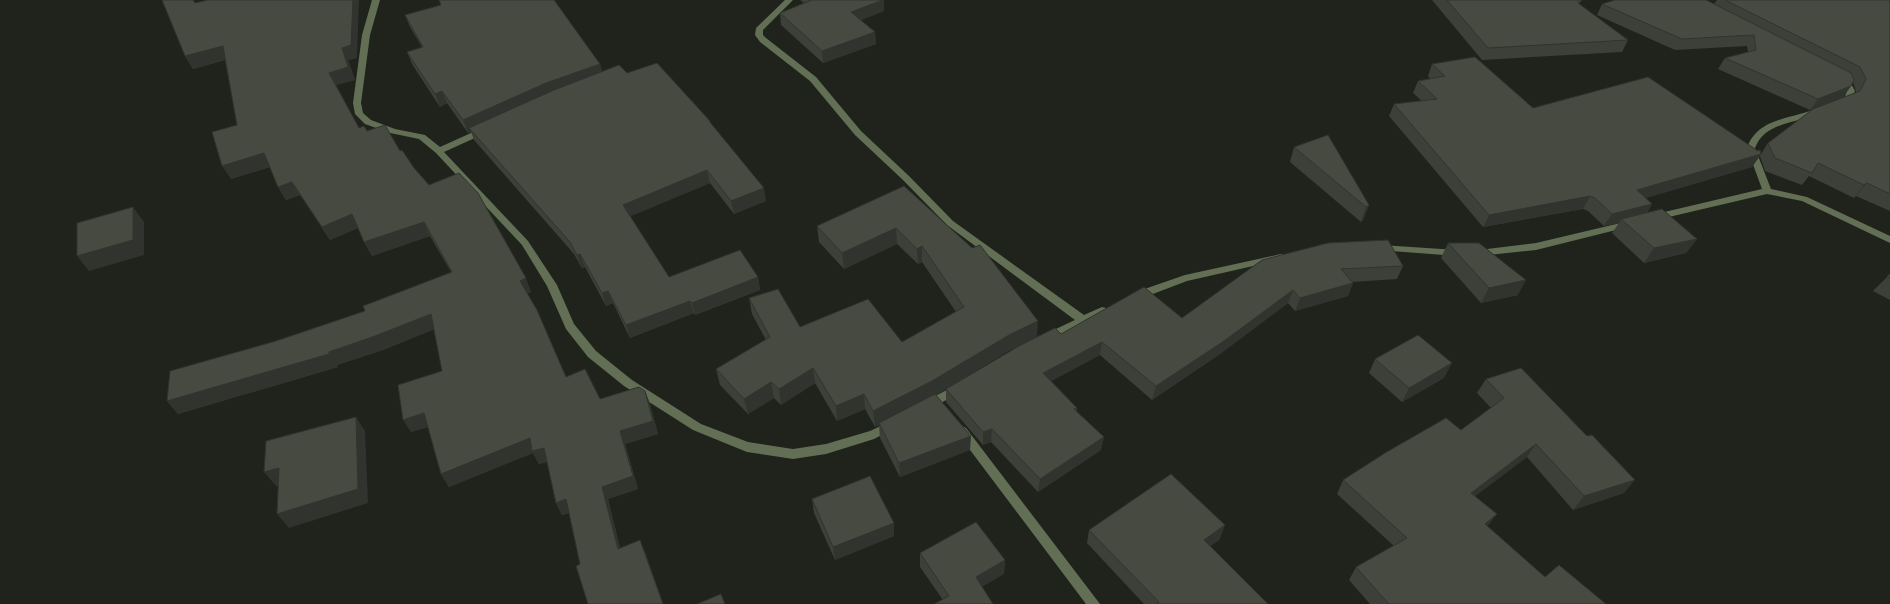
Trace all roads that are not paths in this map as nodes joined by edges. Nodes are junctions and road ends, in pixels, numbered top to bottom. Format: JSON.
{"nodes":[{"id":1,"x":376,"y":0,"type":"edge"},
{"id":2,"x":789,"y":0,"type":"edge"},
{"id":3,"x":1834,"y":75,"type":"edge"},
{"id":4,"x":496,"y":125,"type":"edge"},
{"id":5,"x":439,"y":151,"type":"junction"},
{"id":6,"x":1767,"y":191,"type":"junction"},
{"id":7,"x":1890,"y":240,"type":"edge"},
{"id":8,"x":1370,"y":247,"type":"edge"},
{"id":9,"x":1291,"y":255,"type":"edge"},
{"id":10,"x":1126,"y":301,"type":"edge"},
{"id":11,"x":1112,"y":307,"type":"edge"},
{"id":12,"x":1083,"y":320,"type":"junction"},
{"id":13,"x":1041,"y":342,"type":"edge"},
{"id":14,"x":968,"y":382,"type":"edge"},
{"id":15,"x":937,"y":401,"type":"junction"},
{"id":16,"x":916,"y":412,"type":"edge"},
{"id":17,"x":946,"y":412,"type":"edge"},
{"id":18,"x":902,"y":419,"type":"edge"},
{"id":19,"x":956,"y":424,"type":"edge"},
{"id":20,"x":1094,"y":604,"type":"edge"}],
"edges":[{"from":1,"to":5,"type":"street"},
{"from":2,"to":12,"type":"street"},
{"from":3,"to":6,"type":"street"},
{"from":4,"to":5,"type":"street"},
{"from":5,"to":18,"type":"street"},
{"from":6,"to":7,"type":"street"},
{"from":6,"to":8,"type":"street"},
{"from":9,"to":10,"type":"street"},
{"from":11,"to":12,"type":"street"},
{"from":12,"to":13,"type":"street"},
{"from":14,"to":15,"type":"street"},
{"from":15,"to":16,"type":"street"},
{"from":15,"to":17,"type":"street"},
{"from":19,"to":20,"type":"street"}]}
